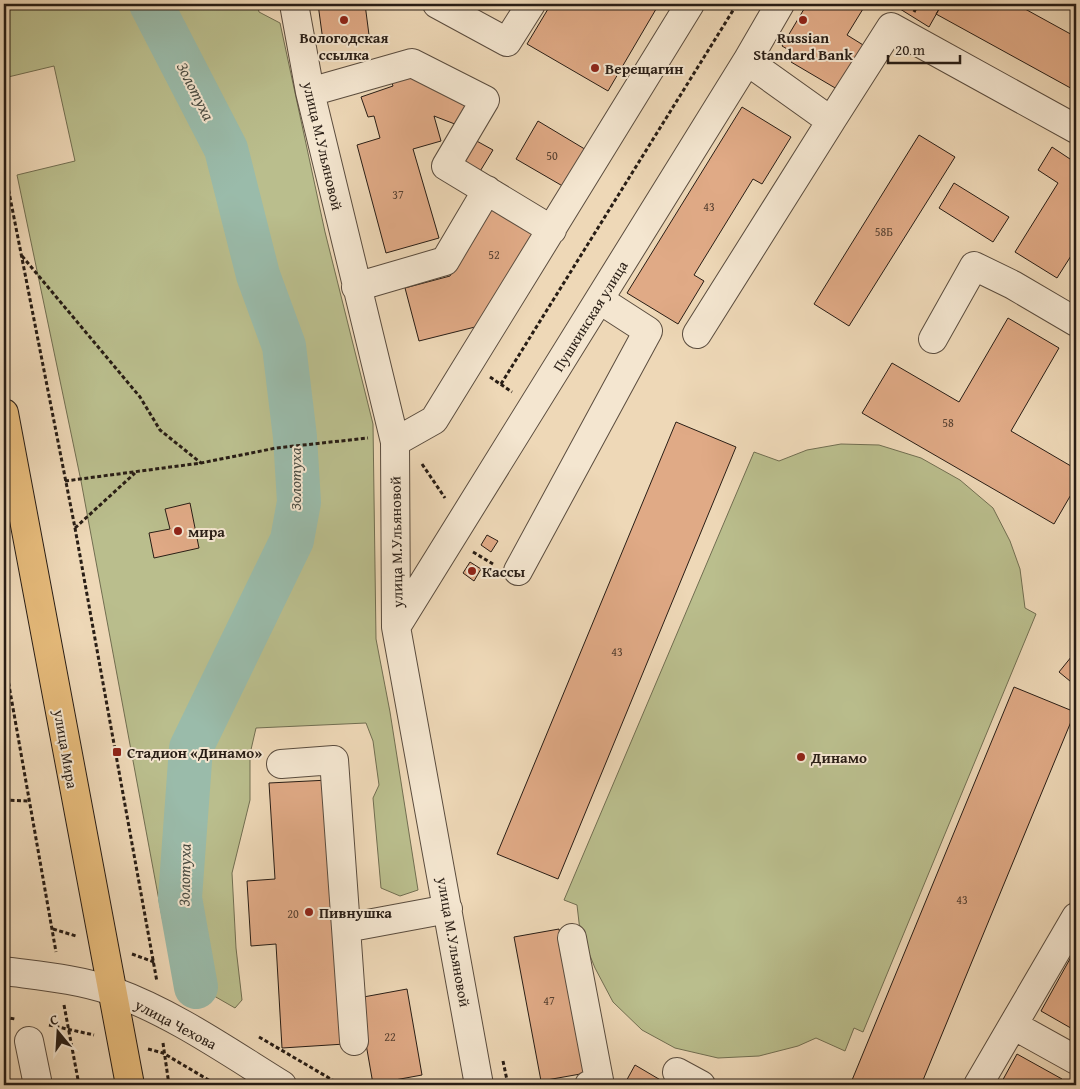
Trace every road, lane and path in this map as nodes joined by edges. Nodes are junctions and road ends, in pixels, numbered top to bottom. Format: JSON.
{"nodes":[{"id":1,"x":294,"y":4,"type":"edge"},
{"id":2,"x":437,"y":4,"type":"edge"},
{"id":3,"x":531,"y":4,"type":"edge"},
{"id":4,"x":690,"y":4,"type":"edge"},
{"id":5,"x":737,"y":4,"type":"edge"},
{"id":6,"x":780,"y":4,"type":"edge"},
{"id":7,"x":747,"y":61,"type":"junction"},
{"id":8,"x":310,"y":92,"type":"junction"},
{"id":9,"x":831,"y":121,"type":"junction"},
{"id":10,"x":1076,"y":130,"type":"edge"},
{"id":11,"x":6,"y":177,"type":"dead end"},
{"id":12,"x":487,"y":190,"type":"junction"},
{"id":13,"x":552,"y":230,"type":"junction"},
{"id":14,"x":21,"y":255,"type":"junction"},
{"id":15,"x":356,"y":287,"type":"junction"},
{"id":16,"x":600,"y":300,"type":"junction"},
{"id":17,"x":1076,"y":322,"type":"edge"},
{"id":18,"x":697,"y":334,"type":"dead end"},
{"id":19,"x":934,"y":339,"type":"dead end"},
{"id":20,"x":469,"y":364,"type":"junction"},
{"id":21,"x":501,"y":384,"type":"junction"},
{"id":22,"x":534,"y":407,"type":"junction"},
{"id":23,"x":4,"y":413,"type":"edge"},
{"id":24,"x":395,"y":442,"type":"junction"},
{"id":25,"x":316,"y":443,"type":"dead end"},
{"id":26,"x":201,"y":463,"type":"junction"},
{"id":27,"x":136,"y":472,"type":"junction"},
{"id":28,"x":65,"y":481,"type":"junction"},
{"id":29,"x":75,"y":528,"type":"junction"},
{"id":30,"x":468,"y":550,"type":"dead end"},
{"id":31,"x":509,"y":569,"type":"joint"},
{"id":32,"x":396,"y":627,"type":"junction"},
{"id":33,"x":4,"y":657,"type":"edge"},
{"id":34,"x":281,"y":764,"type":"dead end"},
{"id":35,"x":4,"y":800,"type":"edge"},
{"id":36,"x":30,"y":801,"type":"junction"},
{"id":37,"x":448,"y":909,"type":"junction"},
{"id":38,"x":1076,"y":917,"type":"edge"},
{"id":39,"x":346,"y":928,"type":"junction"},
{"id":40,"x":572,"y":938,"type":"dead end"},
{"id":41,"x":4,"y":970,"type":"edge"},
{"id":42,"x":60,"y":978,"type":"junction"},
{"id":43,"x":112,"y":991,"type":"junction"},
{"id":44,"x":169,"y":1016,"type":"junction"},
{"id":45,"x":1013,"y":1025,"type":"junction"},
{"id":46,"x":29,"y":1041,"type":"dead end"},
{"id":47,"x":354,"y":1041,"type":"dead end"},
{"id":48,"x":163,"y":1053,"type":"junction"},
{"id":49,"x":1076,"y":1060,"type":"edge"},
{"id":50,"x":303,"y":1062,"type":"dead end"},
{"id":51,"x":677,"y":1072,"type":"dead end"},
{"id":52,"x":38,"y":1085,"type":"edge"},
{"id":53,"x":79,"y":1085,"type":"edge"},
{"id":54,"x":130,"y":1085,"type":"edge"},
{"id":55,"x":169,"y":1085,"type":"edge"},
{"id":56,"x":217,"y":1085,"type":"edge"},
{"id":57,"x":282,"y":1085,"type":"edge"},
{"id":58,"x":340,"y":1085,"type":"edge"},
{"id":59,"x":480,"y":1085,"type":"edge"},
{"id":60,"x":589,"y":1085,"type":"edge"},
{"id":61,"x":701,"y":1085,"type":"edge"},
{"id":62,"x":978,"y":1085,"type":"edge"}],
"edges":[{"from":1,"to":8,"type":"street","name":"улица М.Ульяновой"},
{"from":2,"to":3,"type":"street"},
{"from":4,"to":13,"type":"street"},
{"from":5,"to":21,"type":"path"},
{"from":6,"to":7,"type":"street","name":"Пушкинская улица"},
{"from":7,"to":9,"type":"street"},
{"from":7,"to":16,"type":"street","name":"Пушкинская улица"},
{"from":8,"to":12,"type":"street"},
{"from":8,"to":15,"type":"street","name":"улица М.Ульяновой"},
{"from":9,"to":10,"type":"street"},
{"from":9,"to":18,"type":"street"},
{"from":11,"to":14,"type":"path"},
{"from":12,"to":13,"type":"street"},
{"from":12,"to":15,"type":"street"},
{"from":13,"to":20,"type":"street"},
{"from":14,"to":26,"type":"path"},
{"from":14,"to":28,"type":"path"},
{"from":15,"to":24,"type":"street","name":"улица М.Ульяновой"},
{"from":16,"to":22,"type":"street","name":"Пушкинская улица"},
{"from":16,"to":31,"type":"street"},
{"from":17,"to":19,"type":"street"},
{"from":20,"to":21,"type":"path"},
{"from":20,"to":24,"type":"street"},
{"from":21,"to":22,"type":"path"},
{"from":22,"to":32,"type":"street","name":"Пушкинская улица"},
{"from":23,"to":43,"type":"main road","name":"улица Мира"},
{"from":24,"to":32,"type":"street","name":"улица М.Ульяновой"},
{"from":25,"to":26,"type":"path"},
{"from":26,"to":27,"type":"path"},
{"from":27,"to":28,"type":"path"},
{"from":27,"to":29,"type":"path"},
{"from":28,"to":29,"type":"path"},
{"from":29,"to":44,"type":"path"},
{"from":30,"to":31,"type":"path"},
{"from":32,"to":37,"type":"street","name":"улица М.Ульяновой"},
{"from":33,"to":36,"type":"path"},
{"from":34,"to":39,"type":"street"},
{"from":35,"to":36,"type":"path"},
{"from":36,"to":42,"type":"path"},
{"from":37,"to":39,"type":"street"},
{"from":37,"to":59,"type":"street","name":"улица М.Ульяновой"},
{"from":38,"to":45,"type":"street"},
{"from":39,"to":47,"type":"street"},
{"from":40,"to":60,"type":"street"},
{"from":41,"to":42,"type":"street","name":"улица Чехова"},
{"from":42,"to":43,"type":"street","name":"улица Чехова"},
{"from":42,"to":53,"type":"path"},
{"from":43,"to":44,"type":"street","name":"улица Чехова"},
{"from":43,"to":54,"type":"main road","name":"улица Мира"},
{"from":44,"to":48,"type":"path"},
{"from":44,"to":57,"type":"street","name":"улица Чехова"},
{"from":45,"to":49,"type":"street"},
{"from":45,"to":62,"type":"street"},
{"from":46,"to":52,"type":"street"},
{"from":48,"to":55,"type":"path"},
{"from":48,"to":56,"type":"path"},
{"from":50,"to":58,"type":"path"},
{"from":51,"to":61,"type":"street"}]}
